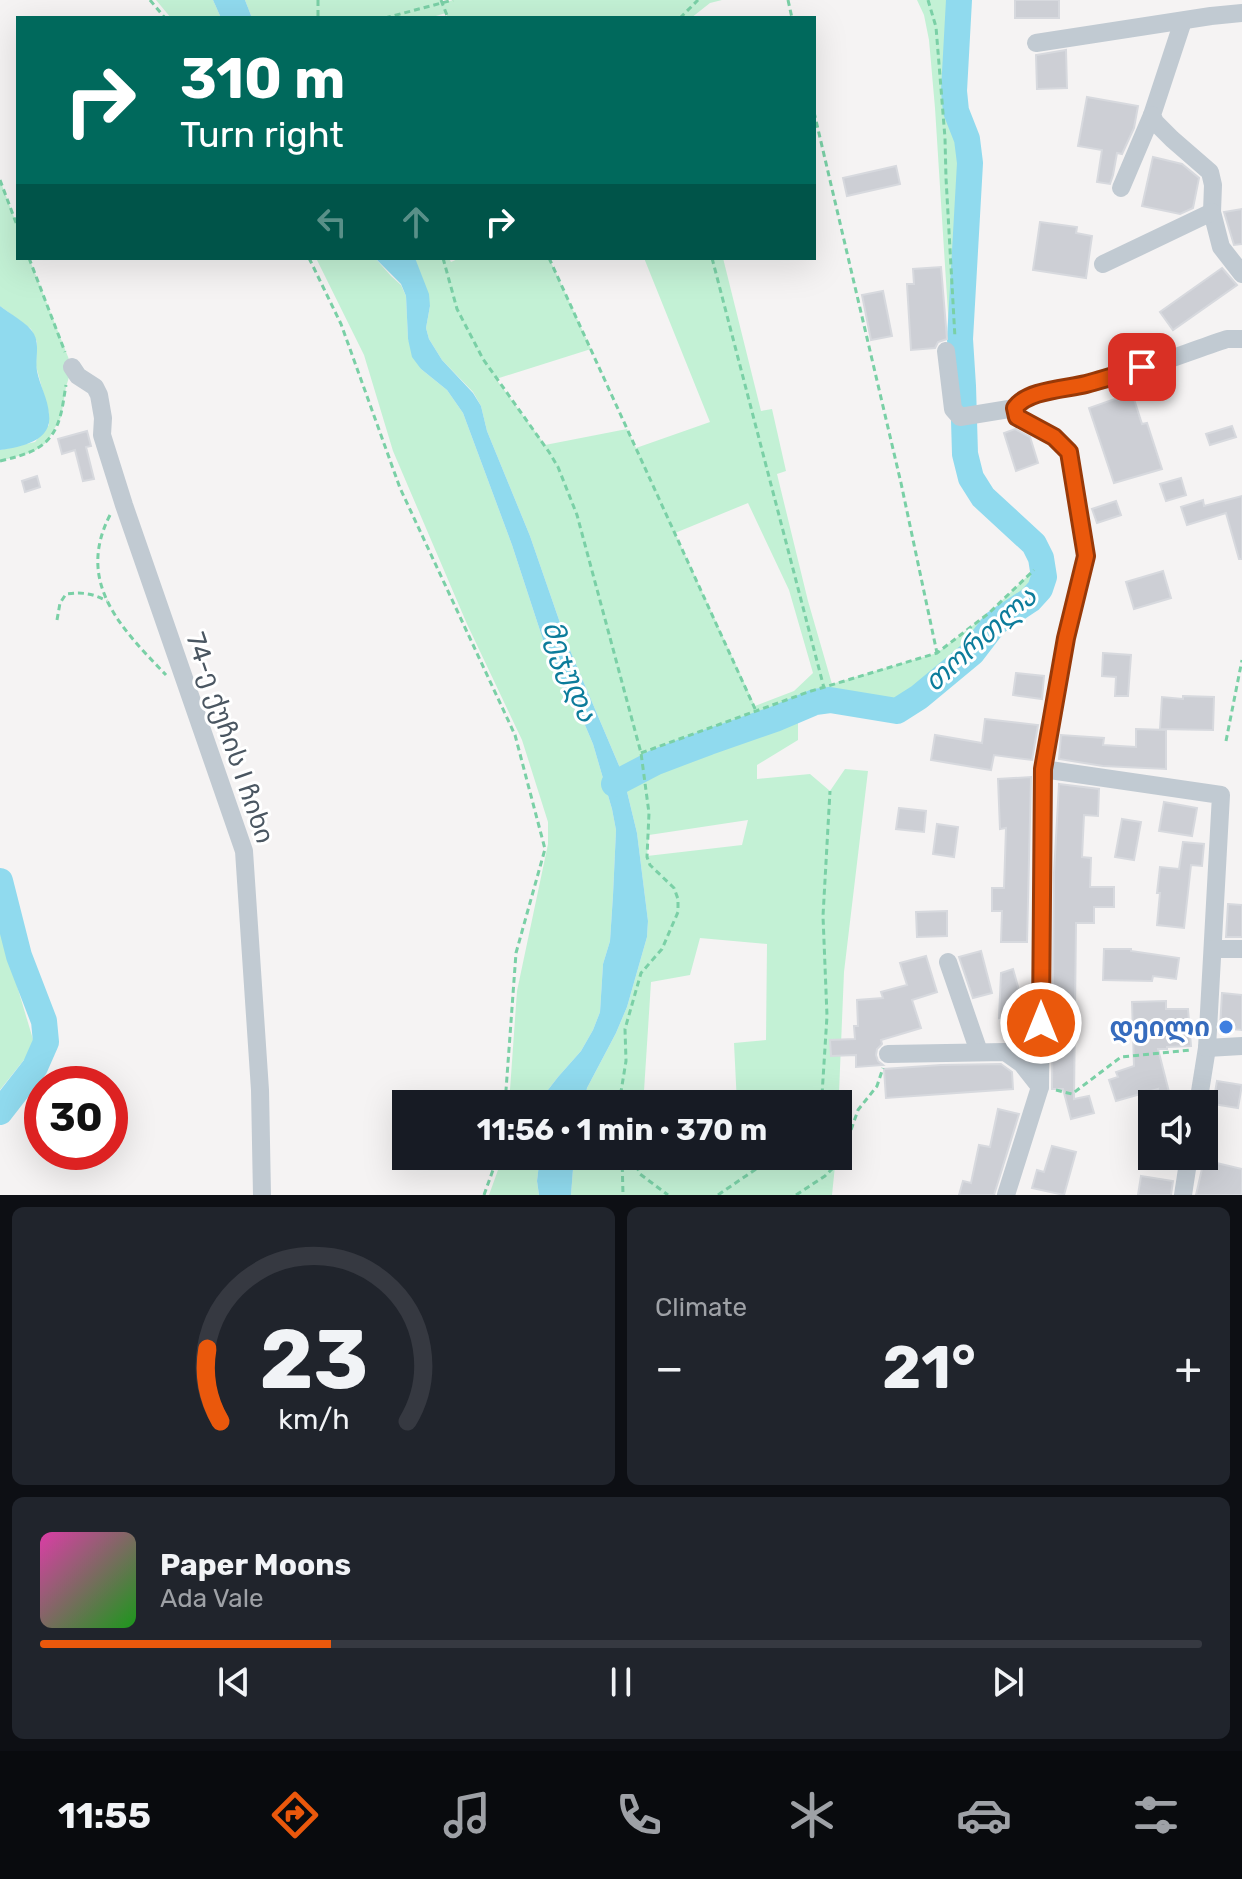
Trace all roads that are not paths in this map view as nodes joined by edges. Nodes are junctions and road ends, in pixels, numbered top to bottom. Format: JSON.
{"nodes":[{"id":1,"x":1242,"y":13,"type":"edge"},
{"id":2,"x":1183,"y":21,"type":"junction"},
{"id":3,"x":1036,"y":43,"type":"dead end"},
{"id":4,"x":1152,"y":115,"type":"junction"},
{"id":5,"x":1121,"y":188,"type":"dead end"},
{"id":6,"x":1212,"y":212,"type":"junction"},
{"id":7,"x":1103,"y":264,"type":"dead end"},
{"id":8,"x":1242,"y":274,"type":"edge"},
{"id":9,"x":1242,"y":339,"type":"edge"},
{"id":10,"x":951,"y":344,"type":"road end"},
{"id":11,"x":72,"y":367,"type":"road end"},
{"id":12,"x":1016,"y":412,"type":"junction"},
{"id":13,"x":1043,"y":769,"type":"junction"},
{"id":14,"x":1213,"y":949,"type":"junction"},
{"id":15,"x":1242,"y":949,"type":"edge"},
{"id":16,"x":948,"y":962,"type":"dead end"},
{"id":17,"x":1242,"y":1046,"type":"edge"},
{"id":18,"x":1207,"y":1048,"type":"junction"},
{"id":19,"x":979,"y":1052,"type":"junction"},
{"id":20,"x":888,"y":1054,"type":"road end"},
{"id":21,"x":1040,"y":1087,"type":"junction"},
{"id":22,"x":1200,"y":1090,"type":"edge"},
{"id":23,"x":1187,"y":1170,"type":"edge"},
{"id":24,"x":262,"y":1195,"type":"edge"},
{"id":25,"x":1006,"y":1195,"type":"edge"},
{"id":26,"x":1183,"y":1195,"type":"edge"}],
"edges":[{"from":1,"to":2,"type":"street"},
{"from":2,"to":3,"type":"street"},
{"from":2,"to":4,"type":"street"},
{"from":4,"to":5,"type":"street"},
{"from":4,"to":6,"type":"street"},
{"from":6,"to":7,"type":"street"},
{"from":6,"to":8,"type":"street"},
{"from":9,"to":12,"type":"street"},
{"from":10,"to":12,"type":"street"},
{"from":11,"to":24,"type":"street","name":"74-ე ქუჩის I ჩიხი"},
{"from":12,"to":13,"type":"street"},
{"from":13,"to":14,"type":"street"},
{"from":13,"to":21,"type":"street"},
{"from":14,"to":15,"type":"street"},
{"from":14,"to":18,"type":"street"},
{"from":16,"to":19,"type":"street"},
{"from":17,"to":18,"type":"street"},
{"from":18,"to":22,"type":"street"},
{"from":19,"to":20,"type":"street"},
{"from":19,"to":21,"type":"street"},
{"from":21,"to":25,"type":"street"},
{"from":23,"to":26,"type":"street"}]}
